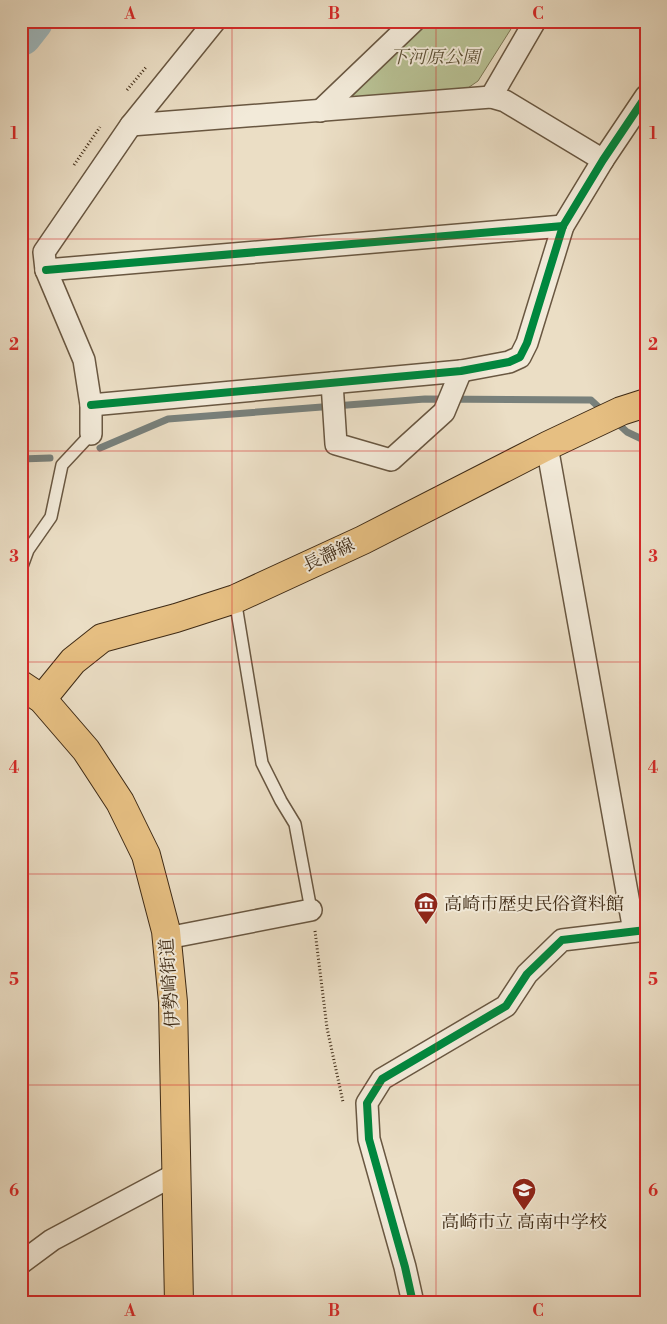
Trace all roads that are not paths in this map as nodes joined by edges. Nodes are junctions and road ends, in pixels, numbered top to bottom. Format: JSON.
{"nodes":[{"id":1,"x":215,"y":21,"type":"edge"},
{"id":2,"x":414,"y":21,"type":"edge"},
{"id":3,"x":535,"y":21,"type":"edge"},
{"id":4,"x":646,"y":96,"type":"edge"},
{"id":5,"x":491,"y":97,"type":"junction"},
{"id":6,"x":320,"y":111,"type":"junction"},
{"id":7,"x":130,"y":125,"type":"junction"},
{"id":8,"x":603,"y":160,"type":"junction"},
{"id":9,"x":563,"y":226,"type":"junction"},
{"id":10,"x":46,"y":270,"type":"junction"},
{"id":11,"x":461,"y":371,"type":"junction"},
{"id":12,"x":332,"y":383,"type":"junction"},
{"id":13,"x":646,"y":403,"type":"edge"},
{"id":14,"x":91,"y":405,"type":"junction"},
{"id":15,"x":91,"y":434,"type":"joint"},
{"id":16,"x":547,"y":446,"type":"junction"},
{"id":17,"x":21,"y":569,"type":"edge"},
{"id":18,"x":235,"y":599,"type":"junction"},
{"id":19,"x":32,"y":692,"type":"edge"},
{"id":20,"x":311,"y":910,"type":"joint"},
{"id":21,"x":640,"y":930,"type":"edge"},
{"id":22,"x":167,"y":938,"type":"junction"},
{"id":23,"x":176,"y":1174,"type":"junction"},
{"id":24,"x":21,"y":1263,"type":"edge"},
{"id":25,"x":179,"y":1303,"type":"edge"},
{"id":26,"x":413,"y":1303,"type":"edge"}],
"edges":[{"from":1,"to":7,"type":"street"},
{"from":2,"to":6,"type":"street"},
{"from":3,"to":5,"type":"street"},
{"from":4,"to":8,"type":"street"},
{"from":5,"to":6,"type":"street"},
{"from":5,"to":8,"type":"street"},
{"from":6,"to":7,"type":"street"},
{"from":7,"to":10,"type":"street"},
{"from":8,"to":9,"type":"street"},
{"from":9,"to":10,"type":"street"},
{"from":9,"to":11,"type":"street"},
{"from":10,"to":14,"type":"street"},
{"from":11,"to":12,"type":"street"},
{"from":11,"to":12,"type":"street"},
{"from":12,"to":14,"type":"street"},
{"from":13,"to":16,"type":"main road","name":"長瀞線"},
{"from":14,"to":15,"type":"street"},
{"from":15,"to":17,"type":"lane"},
{"from":16,"to":18,"type":"main road","name":"長瀞線"},
{"from":16,"to":21,"type":"street"},
{"from":18,"to":19,"type":"main road","name":"長瀞線"},
{"from":18,"to":20,"type":"lane"},
{"from":19,"to":22,"type":"main road","name":"伊勢崎街道"},
{"from":20,"to":22,"type":"street"},
{"from":21,"to":26,"type":"street"},
{"from":22,"to":23,"type":"main road","name":"伊勢崎街道"},
{"from":23,"to":24,"type":"street"},
{"from":23,"to":25,"type":"main road","name":"伊勢崎街道"}]}
